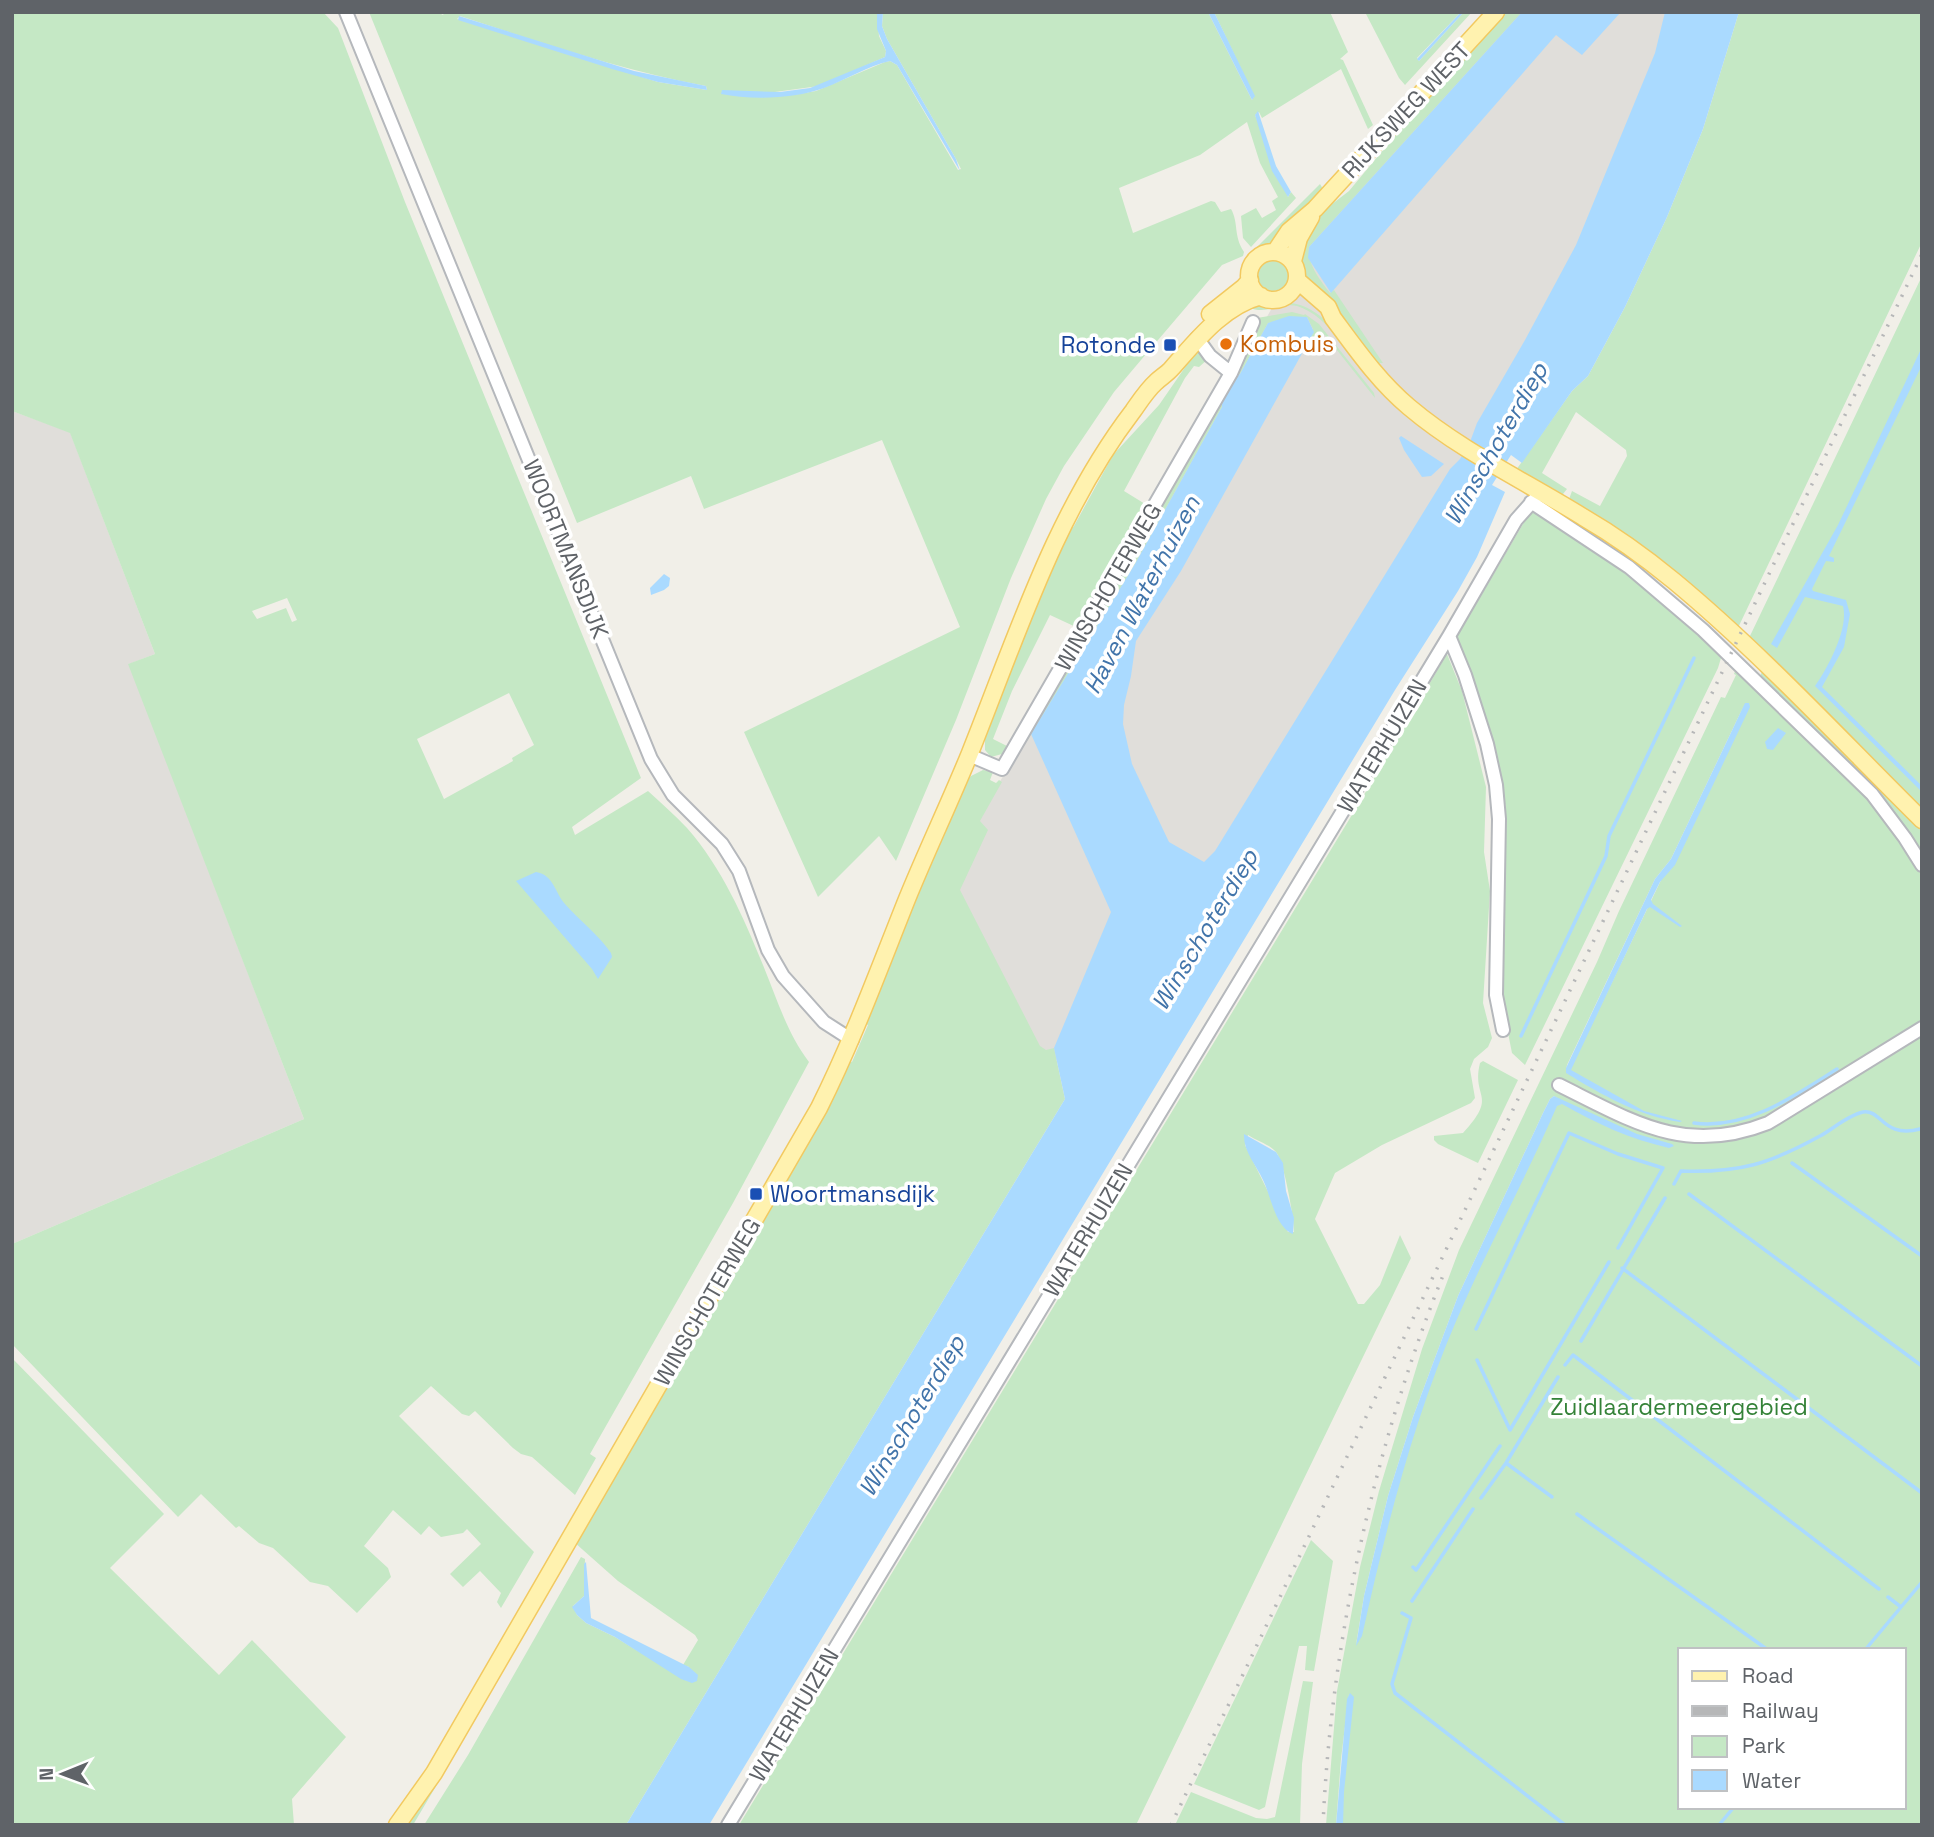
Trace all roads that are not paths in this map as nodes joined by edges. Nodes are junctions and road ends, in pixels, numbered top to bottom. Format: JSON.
{"nodes":[{"id":1,"x":346,"y":12,"type":"edge"},
{"id":2,"x":1496,"y":12,"type":"edge"},
{"id":3,"x":1315,"y":209,"type":"junction"},
{"id":4,"x":1275,"y":251,"type":"junction"},
{"id":5,"x":1293,"y":261,"type":"junction"},
{"id":6,"x":1250,"y":280,"type":"junction"},
{"id":7,"x":1297,"y":280,"type":"junction"},
{"id":8,"x":1261,"y":296,"type":"junction"},
{"id":9,"x":1286,"y":297,"type":"junction"},
{"id":10,"x":1334,"y":318,"type":"junction"},
{"id":11,"x":1253,"y":322,"type":"dead end"},
{"id":12,"x":1198,"y":338,"type":"junction"},
{"id":13,"x":1231,"y":373,"type":"junction"},
{"id":14,"x":1155,"y":383,"type":"junction"},
{"id":15,"x":1536,"y":497,"type":"junction"},
{"id":16,"x":1449,"y":636,"type":"junction"},
{"id":17,"x":969,"y":755,"type":"junction"},
{"id":18,"x":1922,"y":820,"type":"edge"},
{"id":19,"x":1922,"y":865,"type":"edge"},
{"id":20,"x":1922,"y":1028,"type":"edge"},
{"id":21,"x":1503,"y":1030,"type":"dead end"},
{"id":22,"x":852,"y":1040,"type":"junction"},
{"id":23,"x":1559,"y":1085,"type":"dead end"},
{"id":24,"x":397,"y":1825,"type":"edge"},
{"id":25,"x":728,"y":1825,"type":"edge"}],
"edges":[{"from":1,"to":22,"type":"street","name":"WOORTMANSDIJK"},
{"from":2,"to":3,"type":"main road","name":"RIJKSWEG WEST"},
{"from":3,"to":4,"type":"main road","name":"RIJKSWEG WEST"},
{"from":3,"to":5,"type":"main road","name":"RIJKSWEG WEST"},
{"from":4,"to":5,"type":"main road"},
{"from":4,"to":6,"type":"main road"},
{"from":5,"to":7,"type":"main road"},
{"from":6,"to":8,"type":"main road"},
{"from":6,"to":14,"type":"main road","name":"WINSCHOTERWEG"},
{"from":7,"to":9,"type":"main road"},
{"from":7,"to":10,"type":"main road"},
{"from":8,"to":9,"type":"main road"},
{"from":8,"to":12,"type":"main road","name":"WINSCHOTERWEG"},
{"from":9,"to":10,"type":"main road"},
{"from":10,"to":15,"type":"main road"},
{"from":11,"to":13,"type":"street","name":"WINSCHOTERWEG"},
{"from":12,"to":13,"type":"street"},
{"from":12,"to":14,"type":"main road","name":"WINSCHOTERWEG"},
{"from":13,"to":17,"type":"street","name":"WINSCHOTERWEG"},
{"from":14,"to":17,"type":"main road","name":"WINSCHOTERWEG"},
{"from":15,"to":16,"type":"street","name":"WATERHUIZEN"},
{"from":15,"to":18,"type":"main road"},
{"from":15,"to":19,"type":"street"},
{"from":16,"to":21,"type":"street"},
{"from":16,"to":25,"type":"street","name":"WATERHUIZEN"},
{"from":17,"to":22,"type":"main road","name":"WINSCHOTERWEG"},
{"from":20,"to":23,"type":"street"},
{"from":22,"to":24,"type":"main road","name":"WINSCHOTERWEG"}]}
